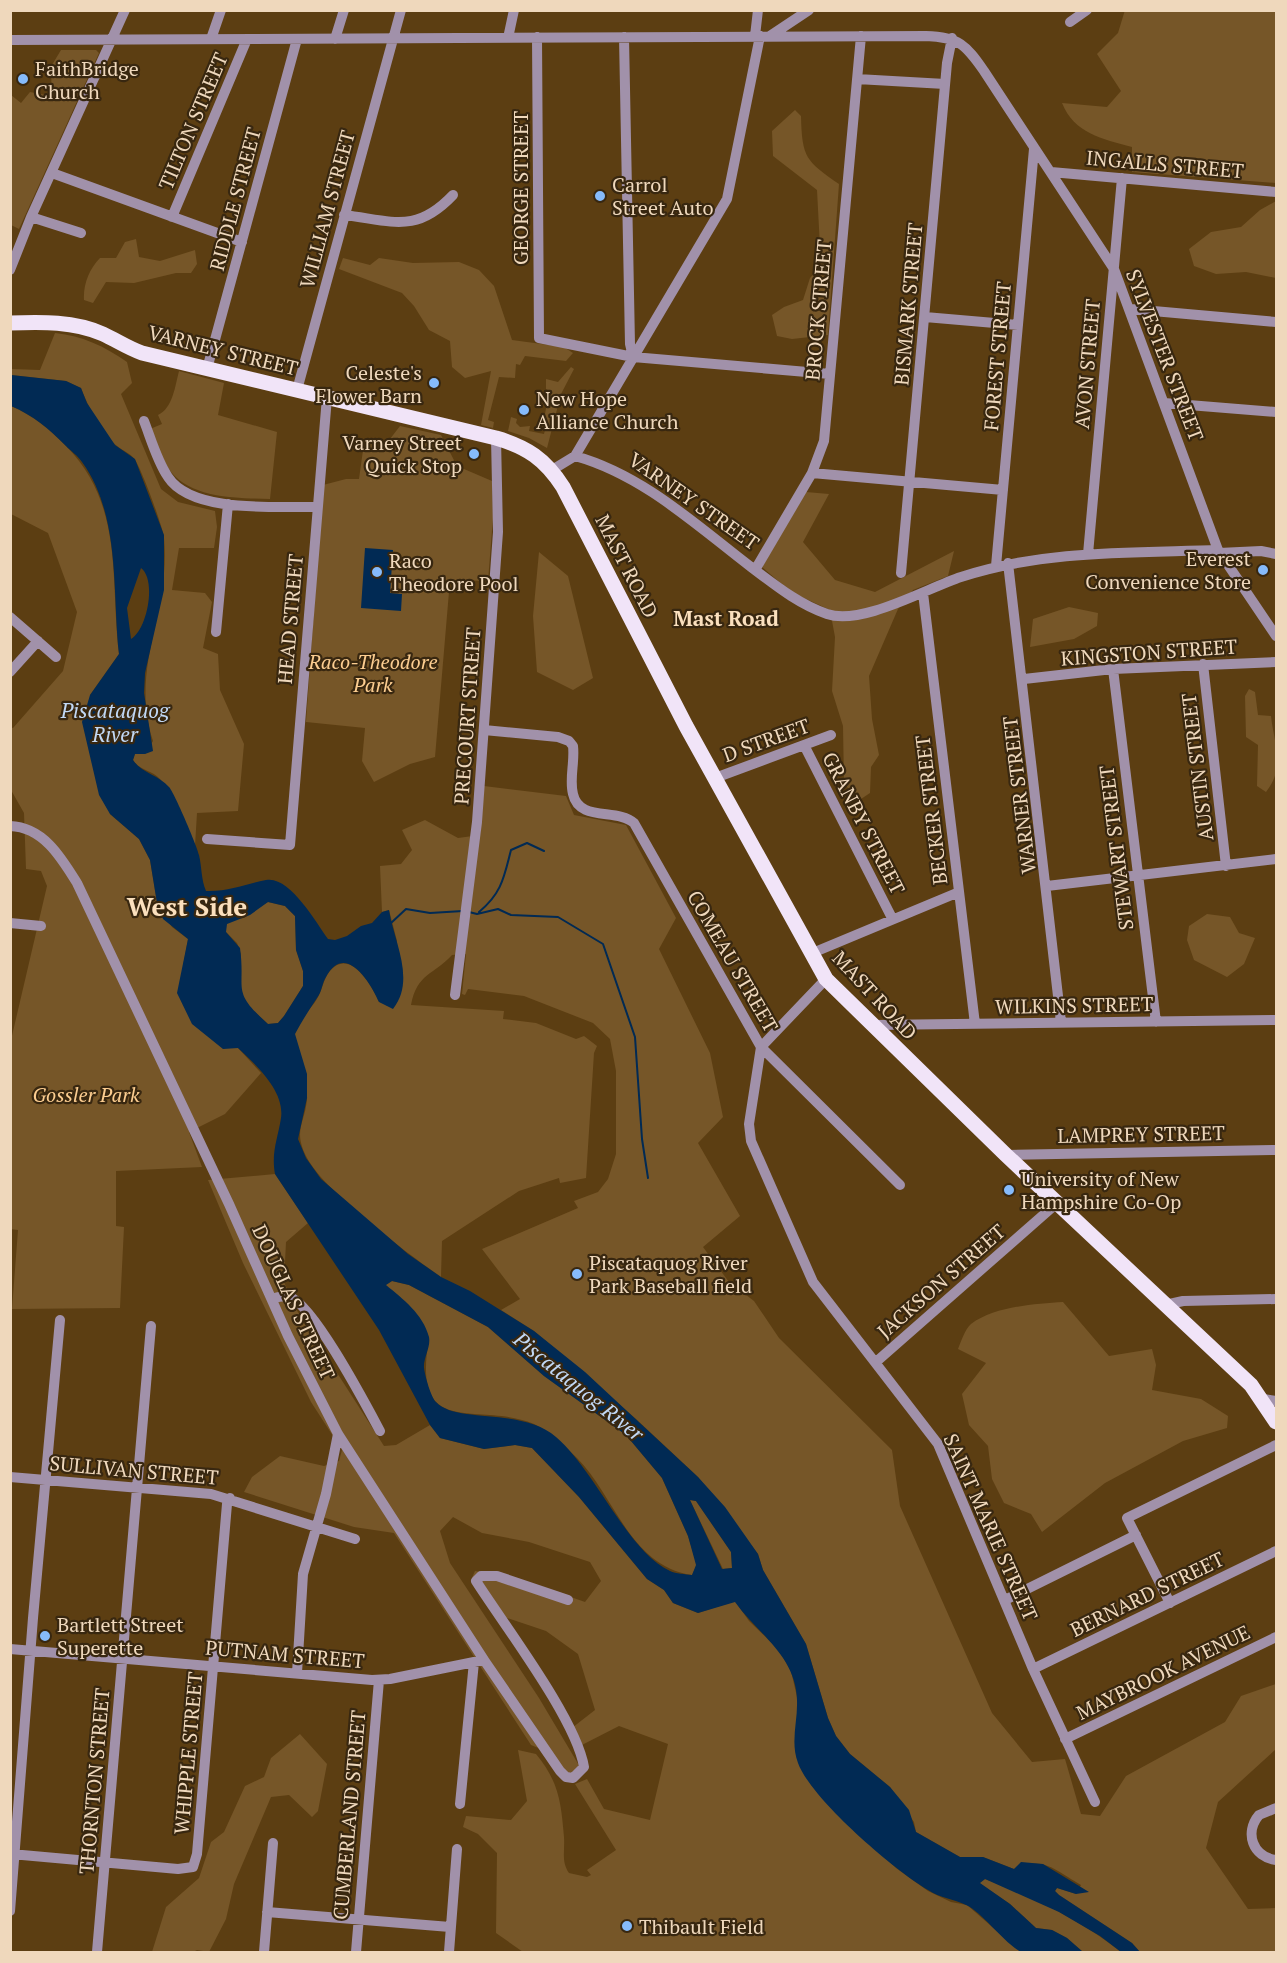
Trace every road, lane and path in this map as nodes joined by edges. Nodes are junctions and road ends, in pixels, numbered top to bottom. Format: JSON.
{"nodes":[{"id":1,"x":125,"y":10,"type":"edge"},
{"id":2,"x":221,"y":10,"type":"edge"},
{"id":3,"x":344,"y":10,"type":"edge"},
{"id":4,"x":401,"y":10,"type":"edge"},
{"id":5,"x":758,"y":10,"type":"edge"},
{"id":6,"x":809,"y":10,"type":"edge"},
{"id":7,"x":1087,"y":10,"type":"edge"},
{"id":8,"x":512,"y":13,"type":"edge"},
{"id":9,"x":1070,"y":21,"type":"dead end"},
{"id":10,"x":761,"y":36,"type":"junction"},
{"id":11,"x":861,"y":36,"type":"junction"},
{"id":12,"x":537,"y":37,"type":"junction"},
{"id":13,"x":624,"y":37,"type":"junction"},
{"id":14,"x":393,"y":38,"type":"junction"},
{"id":15,"x":508,"y":38,"type":"junction"},
{"id":16,"x":952,"y":38,"type":"junction"},
{"id":17,"x":112,"y":39,"type":"junction"},
{"id":18,"x":211,"y":39,"type":"junction"},
{"id":19,"x":247,"y":39,"type":"junction"},
{"id":20,"x":297,"y":39,"type":"junction"},
{"id":21,"x":335,"y":39,"type":"junction"},
{"id":22,"x":10,"y":40,"type":"edge"},
{"id":23,"x":857,"y":79,"type":"junction"},
{"id":24,"x":945,"y":84,"type":"junction"},
{"id":25,"x":1034,"y":148,"type":"junction"},
{"id":26,"x":1051,"y":172,"type":"junction"},
{"id":27,"x":52,"y":173,"type":"junction"},
{"id":28,"x":1122,"y":178,"type":"junction"},
{"id":29,"x":1276,"y":192,"type":"edge"},
{"id":30,"x":453,"y":195,"type":"dead end"},
{"id":31,"x":344,"y":215,"type":"junction"},
{"id":32,"x":31,"y":217,"type":"junction"},
{"id":33,"x":172,"y":217,"type":"junction"},
{"id":34,"x":81,"y":233,"type":"dead end"},
{"id":35,"x":242,"y":242,"type":"junction"},
{"id":36,"x":1114,"y":269,"type":"junction"},
{"id":37,"x":10,"y":270,"type":"edge"},
{"id":38,"x":1131,"y":309,"type":"junction"},
{"id":39,"x":925,"y":317,"type":"junction"},
{"id":40,"x":1276,"y":322,"type":"edge"},
{"id":41,"x":10,"y":323,"type":"edge"},
{"id":42,"x":1018,"y":325,"type":"junction"},
{"id":43,"x":633,"y":357,"type":"junction"},
{"id":44,"x":207,"y":369,"type":"junction"},
{"id":45,"x":830,"y":374,"type":"junction"},
{"id":46,"x":297,"y":390,"type":"junction"},
{"id":47,"x":327,"y":397,"type":"junction"},
{"id":48,"x":1164,"y":403,"type":"junction"},
{"id":49,"x":1276,"y":412,"type":"edge"},
{"id":50,"x":144,"y":421,"type":"dead end"},
{"id":51,"x":496,"y":438,"type":"junction"},
{"id":52,"x":575,"y":456,"type":"junction"},
{"id":53,"x":552,"y":470,"type":"junction"},
{"id":54,"x":812,"y":473,"type":"junction"},
{"id":55,"x":909,"y":482,"type":"junction"},
{"id":56,"x":1003,"y":490,"type":"junction"},
{"id":57,"x":228,"y":504,"type":"junction"},
{"id":58,"x":318,"y":507,"type":"junction"},
{"id":59,"x":1219,"y":551,"type":"junction"},
{"id":60,"x":1088,"y":554,"type":"junction"},
{"id":61,"x":1276,"y":554,"type":"edge"},
{"id":62,"x":1008,"y":563,"type":"junction"},
{"id":63,"x":996,"y":566,"type":"junction"},
{"id":64,"x":755,"y":570,"type":"junction"},
{"id":65,"x":901,"y":573,"type":"dead end"},
{"id":66,"x":923,"y":592,"type":"junction"},
{"id":67,"x":10,"y":617,"type":"edge"},
{"id":68,"x":216,"y":632,"type":"dead end"},
{"id":69,"x":1276,"y":636,"type":"edge"},
{"id":70,"x":38,"y":641,"type":"junction"},
{"id":71,"x":56,"y":657,"type":"dead end"},
{"id":72,"x":1276,"y":662,"type":"edge"},
{"id":73,"x":1203,"y":664,"type":"junction"},
{"id":74,"x":1113,"y":669,"type":"junction"},
{"id":75,"x":10,"y":672,"type":"edge"},
{"id":76,"x":1024,"y":679,"type":"junction"},
{"id":77,"x":484,"y":730,"type":"junction"},
{"id":78,"x":831,"y":735,"type":"dead end"},
{"id":79,"x":804,"y":745,"type":"junction"},
{"id":80,"x":715,"y":778,"type":"junction"},
{"id":81,"x":10,"y":826,"type":"edge"},
{"id":82,"x":207,"y":839,"type":"dead end"},
{"id":83,"x":1276,"y":860,"type":"edge"},
{"id":84,"x":1226,"y":866,"type":"junction"},
{"id":85,"x":1138,"y":876,"type":"junction"},
{"id":86,"x":1047,"y":886,"type":"junction"},
{"id":87,"x":958,"y":892,"type":"junction"},
{"id":88,"x":892,"y":918,"type":"junction"},
{"id":89,"x":10,"y":924,"type":"edge"},
{"id":90,"x":41,"y":926,"type":"dead end"},
{"id":91,"x":810,"y":954,"type":"junction"},
{"id":92,"x":826,"y":979,"type":"junction"},
{"id":93,"x":455,"y":995,"type":"dead end"},
{"id":94,"x":1276,"y":1020,"type":"edge"},
{"id":95,"x":1061,"y":1022,"type":"junction"},
{"id":96,"x":1156,"y":1022,"type":"junction"},
{"id":97,"x":975,"y":1024,"type":"junction"},
{"id":98,"x":871,"y":1025,"type":"junction"},
{"id":99,"x":761,"y":1047,"type":"junction"},
{"id":100,"x":1276,"y":1150,"type":"edge"},
{"id":101,"x":1006,"y":1155,"type":"junction"},
{"id":102,"x":900,"y":1185,"type":"dead end"},
{"id":103,"x":1057,"y":1203,"type":"junction"},
{"id":104,"x":272,"y":1299,"type":"junction"},
{"id":105,"x":1276,"y":1299,"type":"edge"},
{"id":106,"x":1165,"y":1305,"type":"junction"},
{"id":107,"x":60,"y":1320,"type":"dead end"},
{"id":108,"x":151,"y":1326,"type":"dead end"},
{"id":109,"x":876,"y":1362,"type":"junction"},
{"id":110,"x":1270,"y":1400,"type":"edge"},
{"id":111,"x":1276,"y":1422,"type":"edge"},
{"id":112,"x":380,"y":1431,"type":"dead end"},
{"id":113,"x":338,"y":1434,"type":"junction"},
{"id":114,"x":1276,"y":1445,"type":"edge"},
{"id":115,"x":10,"y":1477,"type":"edge"},
{"id":116,"x":46,"y":1480,"type":"junction"},
{"id":117,"x":137,"y":1488,"type":"junction"},
{"id":118,"x":230,"y":1498,"type":"junction"},
{"id":119,"x":317,"y":1526,"type":"junction"},
{"id":120,"x":1136,"y":1536,"type":"junction"},
{"id":121,"x":355,"y":1539,"type":"dead end"},
{"id":122,"x":1276,"y":1551,"type":"edge"},
{"id":123,"x":568,"y":1600,"type":"dead end"},
{"id":124,"x":1005,"y":1600,"type":"junction"},
{"id":125,"x":1170,"y":1603,"type":"junction"},
{"id":126,"x":1276,"y":1637,"type":"edge"},
{"id":127,"x":10,"y":1649,"type":"edge"},
{"id":128,"x":31,"y":1651,"type":"junction"},
{"id":129,"x":123,"y":1658,"type":"junction"},
{"id":130,"x":479,"y":1661,"type":"junction"},
{"id":131,"x":214,"y":1666,"type":"junction"},
{"id":132,"x":1033,"y":1669,"type":"junction"},
{"id":133,"x":297,"y":1673,"type":"junction"},
{"id":134,"x":379,"y":1680,"type":"junction"},
{"id":135,"x":1065,"y":1739,"type":"junction"},
{"id":136,"x":1095,"y":1802,"type":"dead end"},
{"id":137,"x":460,"y":1803,"type":"dead end"},
{"id":138,"x":1276,"y":1808,"type":"edge"},
{"id":139,"x":273,"y":1843,"type":"dead end"},
{"id":140,"x":457,"y":1849,"type":"dead end"},
{"id":141,"x":13,"y":1854,"type":"edge"},
{"id":142,"x":1276,"y":1860,"type":"edge"},
{"id":143,"x":105,"y":1862,"type":"junction"},
{"id":144,"x":10,"y":1911,"type":"edge"},
{"id":145,"x":267,"y":1912,"type":"junction"},
{"id":146,"x":358,"y":1919,"type":"junction"},
{"id":147,"x":450,"y":1927,"type":"junction"},
{"id":148,"x":98,"y":1953,"type":"edge"},
{"id":149,"x":264,"y":1953,"type":"edge"},
{"id":150,"x":356,"y":1953,"type":"edge"},
{"id":151,"x":448,"y":1953,"type":"edge"}],
"edges":[{"from":1,"to":17,"type":"street"},
{"from":2,"to":18,"type":"street"},
{"from":3,"to":21,"type":"street"},
{"from":4,"to":14,"type":"street","name":"WILLIAM STREET"},
{"from":5,"to":10,"type":"street"},
{"from":6,"to":10,"type":"street"},
{"from":7,"to":9,"type":"street"},
{"from":8,"to":15,"type":"street"},
{"from":10,"to":11,"type":"street"},
{"from":10,"to":13,"type":"street"},
{"from":10,"to":43,"type":"street"},
{"from":11,"to":16,"type":"street"},
{"from":11,"to":23,"type":"street","name":"BROCK STREET"},
{"from":12,"to":13,"type":"street"},
{"from":12,"to":15,"type":"street"},
{"from":12,"to":43,"type":"street","name":"GEORGE STREET"},
{"from":13,"to":43,"type":"street"},
{"from":14,"to":15,"type":"street"},
{"from":14,"to":21,"type":"street"},
{"from":14,"to":31,"type":"street","name":"WILLIAM STREET"},
{"from":16,"to":24,"type":"street","name":"BISMARK STREET"},
{"from":16,"to":25,"type":"street","name":"SYLVESTER STREET"},
{"from":17,"to":18,"type":"street"},
{"from":17,"to":22,"type":"street"},
{"from":17,"to":27,"type":"street"},
{"from":18,"to":19,"type":"street"},
{"from":19,"to":20,"type":"street"},
{"from":19,"to":33,"type":"street","name":"TILTON STREET"},
{"from":20,"to":21,"type":"street"},
{"from":20,"to":35,"type":"street","name":"RIDDLE STREET"},
{"from":23,"to":24,"type":"street"},
{"from":23,"to":45,"type":"street","name":"BROCK STREET"},
{"from":24,"to":39,"type":"street","name":"BISMARK STREET"},
{"from":25,"to":26,"type":"street","name":"SYLVESTER STREET"},
{"from":25,"to":42,"type":"street","name":"FOREST STREET"},
{"from":26,"to":28,"type":"street","name":"INGALLS STREET"},
{"from":26,"to":36,"type":"street","name":"SYLVESTER STREET"},
{"from":27,"to":32,"type":"street"},
{"from":27,"to":33,"type":"street"},
{"from":28,"to":29,"type":"street","name":"INGALLS STREET"},
{"from":28,"to":36,"type":"street","name":"AVON STREET"},
{"from":30,"to":31,"type":"street"},
{"from":31,"to":46,"type":"street","name":"WILLIAM STREET"},
{"from":32,"to":34,"type":"street"},
{"from":32,"to":37,"type":"street"},
{"from":33,"to":35,"type":"street"},
{"from":35,"to":44,"type":"street","name":"RIDDLE STREET"},
{"from":36,"to":38,"type":"street","name":"SYLVESTER STREET"},
{"from":36,"to":60,"type":"street","name":"AVON STREET"},
{"from":38,"to":40,"type":"street"},
{"from":38,"to":48,"type":"street","name":"SYLVESTER STREET"},
{"from":39,"to":42,"type":"street"},
{"from":39,"to":55,"type":"street","name":"BISMARK STREET"},
{"from":41,"to":44,"type":"main road","name":"VARNEY STREET"},
{"from":42,"to":56,"type":"street","name":"FOREST STREET"},
{"from":43,"to":45,"type":"street"},
{"from":43,"to":52,"type":"street"},
{"from":44,"to":46,"type":"main road","name":"VARNEY STREET"},
{"from":45,"to":54,"type":"street","name":"BROCK STREET"},
{"from":46,"to":47,"type":"main road","name":"VARNEY STREET"},
{"from":47,"to":51,"type":"main road","name":"VARNEY STREET"},
{"from":47,"to":58,"type":"street","name":"HEAD STREET"},
{"from":48,"to":49,"type":"street"},
{"from":48,"to":59,"type":"street","name":"SYLVESTER STREET"},
{"from":50,"to":57,"type":"street"},
{"from":51,"to":53,"type":"main road","name":"VARNEY STREET"},
{"from":51,"to":77,"type":"street","name":"PRECOURT STREET"},
{"from":52,"to":53,"type":"street"},
{"from":52,"to":64,"type":"street","name":"VARNEY STREET"},
{"from":53,"to":80,"type":"main road","name":"MAST ROAD"},
{"from":54,"to":55,"type":"street"},
{"from":54,"to":64,"type":"street","name":"BROCK STREET"},
{"from":55,"to":56,"type":"street"},
{"from":55,"to":65,"type":"street","name":"BISMARK STREET"},
{"from":56,"to":63,"type":"street","name":"FOREST STREET"},
{"from":57,"to":58,"type":"street"},
{"from":57,"to":68,"type":"street"},
{"from":58,"to":82,"type":"street","name":"HEAD STREET"},
{"from":59,"to":60,"type":"street","name":"VARNEY STREET"},
{"from":59,"to":61,"type":"street","name":"VARNEY STREET"},
{"from":59,"to":69,"type":"street","name":"SYLVESTER STREET"},
{"from":60,"to":62,"type":"street","name":"VARNEY STREET"},
{"from":62,"to":63,"type":"street","name":"VARNEY STREET"},
{"from":62,"to":76,"type":"street","name":"WARNER STREET"},
{"from":63,"to":66,"type":"street","name":"VARNEY STREET"},
{"from":64,"to":66,"type":"street","name":"VARNEY STREET"},
{"from":66,"to":87,"type":"street","name":"BECKER STREET"},
{"from":67,"to":70,"type":"street"},
{"from":70,"to":71,"type":"street"},
{"from":70,"to":75,"type":"street"},
{"from":72,"to":73,"type":"street","name":"KINGSTON STREET"},
{"from":73,"to":74,"type":"street","name":"KINGSTON STREET"},
{"from":73,"to":84,"type":"street","name":"AUSTIN STREET"},
{"from":74,"to":76,"type":"street","name":"KINGSTON STREET"},
{"from":74,"to":85,"type":"street","name":"STEWART STREET"},
{"from":76,"to":86,"type":"street","name":"WARNER STREET"},
{"from":77,"to":93,"type":"street","name":"PRECOURT STREET"},
{"from":77,"to":99,"type":"street","name":"COMEAU STREET"},
{"from":78,"to":79,"type":"street","name":"D STREET"},
{"from":79,"to":80,"type":"street","name":"D STREET"},
{"from":79,"to":88,"type":"street","name":"GRANBY STREET"},
{"from":80,"to":91,"type":"main road","name":"MAST ROAD"},
{"from":81,"to":104,"type":"street","name":"DOUGLAS STREET"},
{"from":83,"to":84,"type":"street"},
{"from":84,"to":85,"type":"street"},
{"from":85,"to":86,"type":"street"},
{"from":85,"to":96,"type":"street","name":"STEWART STREET"},
{"from":86,"to":95,"type":"street","name":"WARNER STREET"},
{"from":87,"to":88,"type":"street"},
{"from":87,"to":97,"type":"street","name":"BECKER STREET"},
{"from":88,"to":91,"type":"street"},
{"from":89,"to":90,"type":"street"},
{"from":91,"to":92,"type":"main road","name":"MAST ROAD"},
{"from":92,"to":98,"type":"main road","name":"MAST ROAD"},
{"from":92,"to":99,"type":"street"},
{"from":94,"to":96,"type":"street","name":"WILKINS STREET"},
{"from":95,"to":96,"type":"street","name":"WILKINS STREET"},
{"from":95,"to":97,"type":"street","name":"WILKINS STREET"},
{"from":97,"to":98,"type":"street","name":"WILKINS STREET"},
{"from":98,"to":101,"type":"main road","name":"MAST ROAD"},
{"from":99,"to":102,"type":"street","name":"COMEAU STREET"},
{"from":99,"to":109,"type":"street","name":"SAINT MARIE STREET"},
{"from":100,"to":101,"type":"street","name":"LAMPREY STREET"},
{"from":101,"to":103,"type":"main road","name":"MAST ROAD"},
{"from":103,"to":106,"type":"main road","name":"MAST ROAD"},
{"from":103,"to":109,"type":"street","name":"JACKSON STREET"},
{"from":104,"to":112,"type":"street"},
{"from":104,"to":113,"type":"street","name":"DOUGLAS STREET"},
{"from":105,"to":106,"type":"street"},
{"from":106,"to":110,"type":"main road","name":"MAST ROAD"},
{"from":107,"to":116,"type":"street"},
{"from":108,"to":117,"type":"street","name":"THORNTON STREET"},
{"from":109,"to":124,"type":"street","name":"SAINT MARIE STREET"},
{"from":110,"to":111,"type":"main road","name":"MAST ROAD"},
{"from":113,"to":119,"type":"street"},
{"from":113,"to":130,"type":"street","name":"DOUGLAS STREET"},
{"from":114,"to":120,"type":"street"},
{"from":115,"to":116,"type":"street","name":"SULLIVAN STREET"},
{"from":116,"to":117,"type":"street","name":"SULLIVAN STREET"},
{"from":116,"to":128,"type":"street"},
{"from":117,"to":118,"type":"street","name":"SULLIVAN STREET"},
{"from":117,"to":129,"type":"street","name":"THORNTON STREET"},
{"from":118,"to":119,"type":"street","name":"SULLIVAN STREET"},
{"from":118,"to":131,"type":"street","name":"WHIPPLE STREET"},
{"from":119,"to":121,"type":"street","name":"SULLIVAN STREET"},
{"from":119,"to":133,"type":"street"},
{"from":120,"to":124,"type":"street"},
{"from":120,"to":125,"type":"street"},
{"from":122,"to":125,"type":"street","name":"BERNARD STREET"},
{"from":123,"to":130,"type":"street","name":"DOUGLAS STREET"},
{"from":124,"to":132,"type":"street","name":"SAINT MARIE STREET"},
{"from":125,"to":132,"type":"street","name":"BERNARD STREET"},
{"from":126,"to":135,"type":"street","name":"MAYBROOK AVENUE"},
{"from":127,"to":128,"type":"street","name":"PUTNAM STREET"},
{"from":128,"to":129,"type":"street","name":"PUTNAM STREET"},
{"from":128,"to":141,"type":"street"},
{"from":129,"to":131,"type":"street","name":"PUTNAM STREET"},
{"from":129,"to":143,"type":"street","name":"THORNTON STREET"},
{"from":130,"to":134,"type":"street","name":"PUTNAM STREET"},
{"from":130,"to":137,"type":"street"},
{"from":131,"to":133,"type":"street","name":"PUTNAM STREET"},
{"from":131,"to":143,"type":"street","name":"WHIPPLE STREET"},
{"from":132,"to":135,"type":"street","name":"SAINT MARIE STREET"},
{"from":133,"to":134,"type":"street","name":"PUTNAM STREET"},
{"from":134,"to":146,"type":"street","name":"CUMBERLAND STREET"},
{"from":135,"to":136,"type":"street","name":"SAINT MARIE STREET"},
{"from":138,"to":142,"type":"street"},
{"from":139,"to":145,"type":"street"},
{"from":140,"to":147,"type":"street"},
{"from":141,"to":143,"type":"street"},
{"from":141,"to":144,"type":"street"},
{"from":143,"to":148,"type":"street","name":"THORNTON STREET"},
{"from":145,"to":146,"type":"street"},
{"from":145,"to":149,"type":"street"},
{"from":146,"to":147,"type":"street"},
{"from":146,"to":150,"type":"street","name":"CUMBERLAND STREET"},
{"from":147,"to":151,"type":"street"}]}
